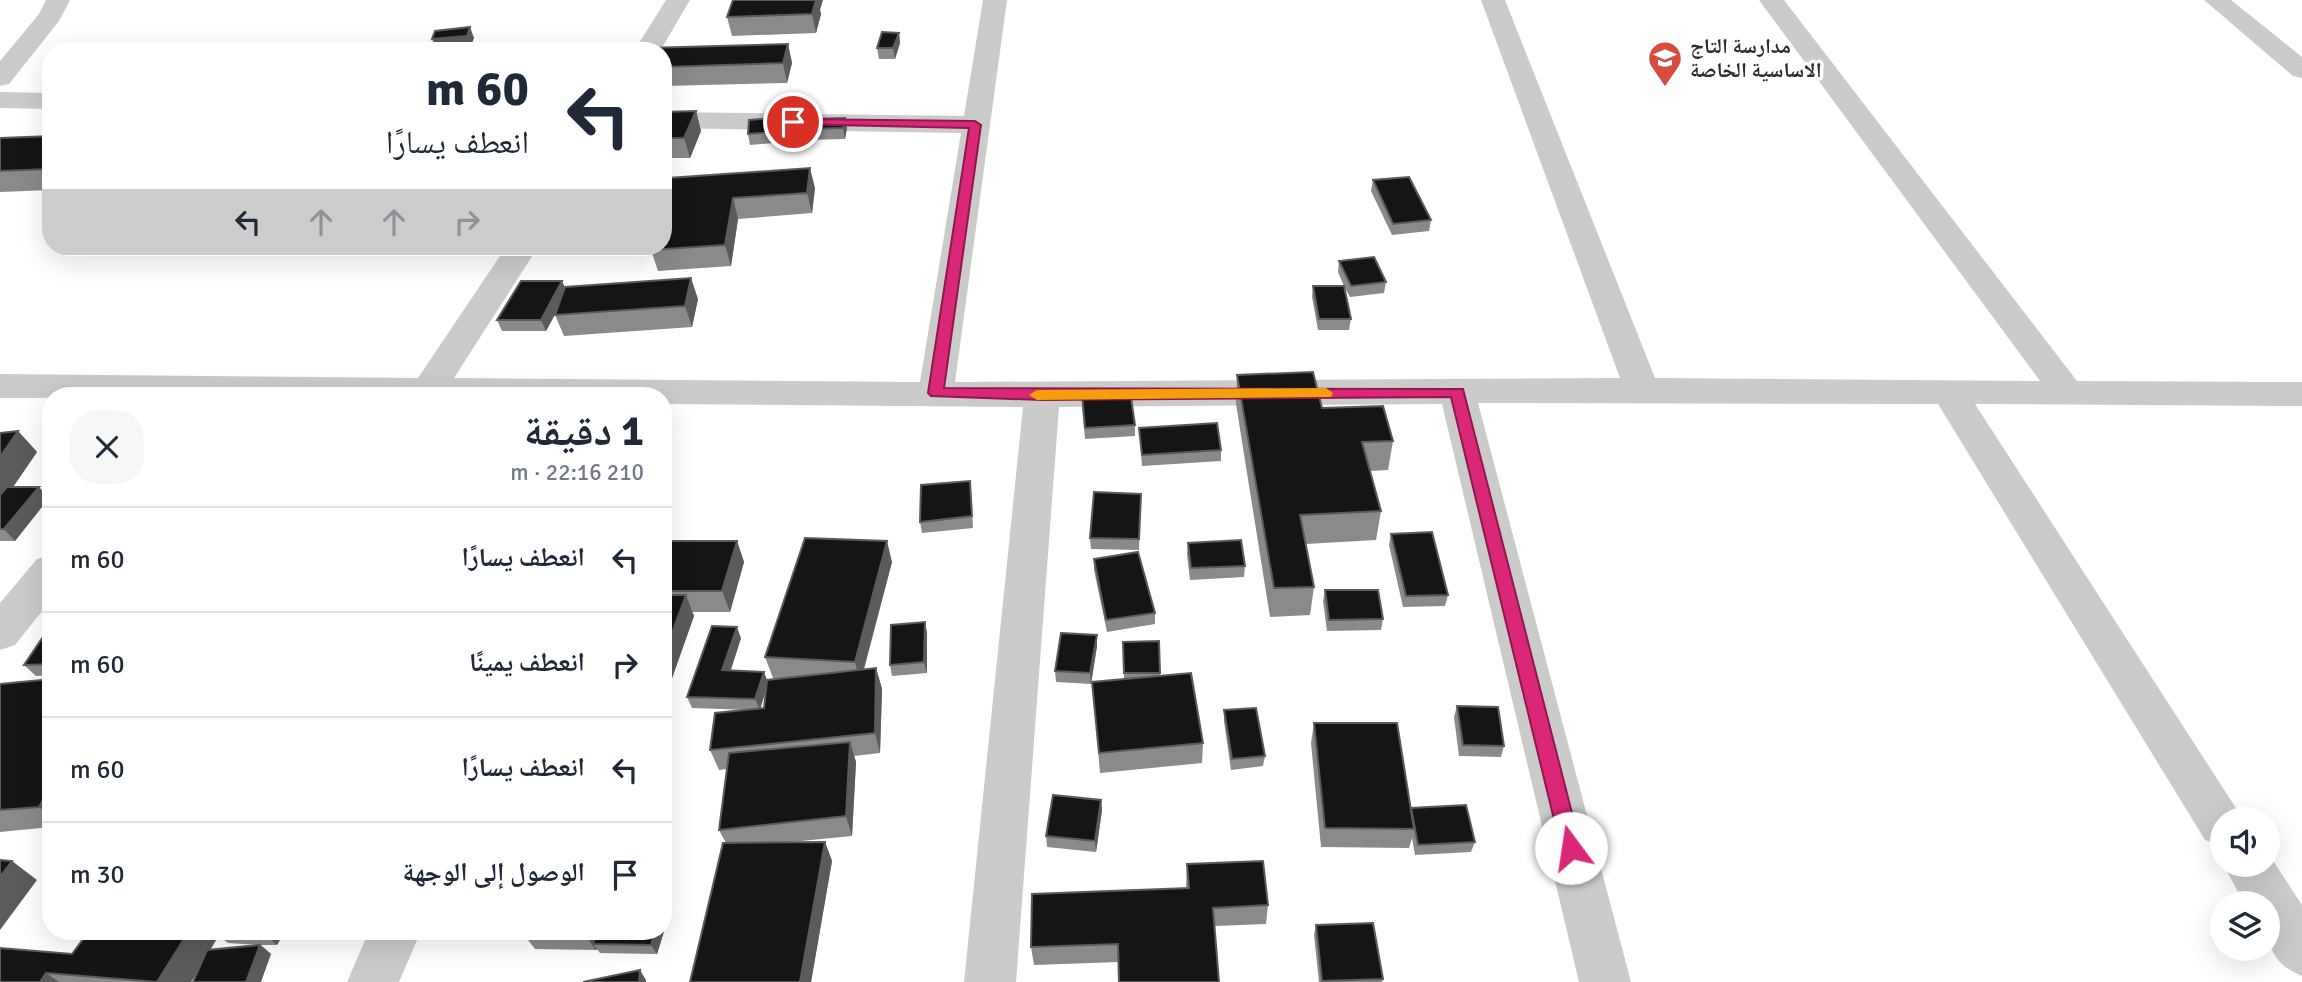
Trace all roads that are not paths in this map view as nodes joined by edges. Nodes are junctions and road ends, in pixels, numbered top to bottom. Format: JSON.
{"nodes":[{"id":1,"x":58,"y":0,"type":"edge"},
{"id":2,"x":678,"y":0,"type":"edge"},
{"id":3,"x":995,"y":0,"type":"edge"},
{"id":4,"x":1493,"y":0,"type":"edge"},
{"id":5,"x":1771,"y":0,"type":"edge"},
{"id":6,"x":2216,"y":0,"type":"edge"},
{"id":7,"x":652,"y":42,"type":"edge"},
{"id":8,"x":2302,"y":70,"type":"edge"},
{"id":9,"x":0,"y":78,"type":"edge"},
{"id":10,"x":0,"y":100,"type":"edge"},
{"id":11,"x":42,"y":101,"type":"edge"},
{"id":12,"x":672,"y":120,"type":"edge"},
{"id":13,"x":975,"y":125,"type":"junction"},
{"id":14,"x":516,"y":256,"type":"edge"},
{"id":15,"x":0,"y":386,"type":"edge"},
{"id":16,"x":42,"y":387,"type":"edge"},
{"id":17,"x":430,"y":387,"type":"edge"},
{"id":18,"x":1642,"y":390,"type":"junction"},
{"id":19,"x":1949,"y":392,"type":"junction"},
{"id":20,"x":2067,"y":392,"type":"junction"},
{"id":21,"x":936,"y":393,"type":"junction"},
{"id":22,"x":1457,"y":393,"type":"junction"},
{"id":23,"x":672,"y":394,"type":"edge"},
{"id":24,"x":2302,"y":394,"type":"edge"},
{"id":25,"x":1042,"y":396,"type":"junction"},
{"id":26,"x":42,"y":581,"type":"edge"},
{"id":27,"x":0,"y":633,"type":"edge"},
{"id":28,"x":2211,"y":807,"type":"edge"},
{"id":29,"x":2255,"y":877,"type":"edge"},
{"id":30,"x":391,"y":940,"type":"edge"},
{"id":31,"x":2302,"y":951,"type":"edge"},
{"id":32,"x":373,"y":982,"type":"edge"},
{"id":33,"x":990,"y":982,"type":"edge"},
{"id":34,"x":1605,"y":982,"type":"edge"}],
"edges":[{"from":1,"to":9,"type":"street"},
{"from":2,"to":7,"type":"street"},
{"from":3,"to":13,"type":"street"},
{"from":4,"to":18,"type":"street"},
{"from":5,"to":20,"type":"street"},
{"from":6,"to":8,"type":"street"},
{"from":10,"to":11,"type":"street"},
{"from":12,"to":13,"type":"street"},
{"from":13,"to":21,"type":"street"},
{"from":14,"to":17,"type":"street"},
{"from":15,"to":16,"type":"street"},
{"from":18,"to":19,"type":"street"},
{"from":18,"to":22,"type":"street"},
{"from":19,"to":20,"type":"street"},
{"from":19,"to":28,"type":"street"},
{"from":20,"to":24,"type":"street"},
{"from":21,"to":23,"type":"street"},
{"from":21,"to":25,"type":"street"},
{"from":22,"to":25,"type":"street"},
{"from":22,"to":34,"type":"street"},
{"from":25,"to":33,"type":"street"},
{"from":26,"to":27,"type":"street"},
{"from":29,"to":31,"type":"street"},
{"from":30,"to":32,"type":"street"}]}
